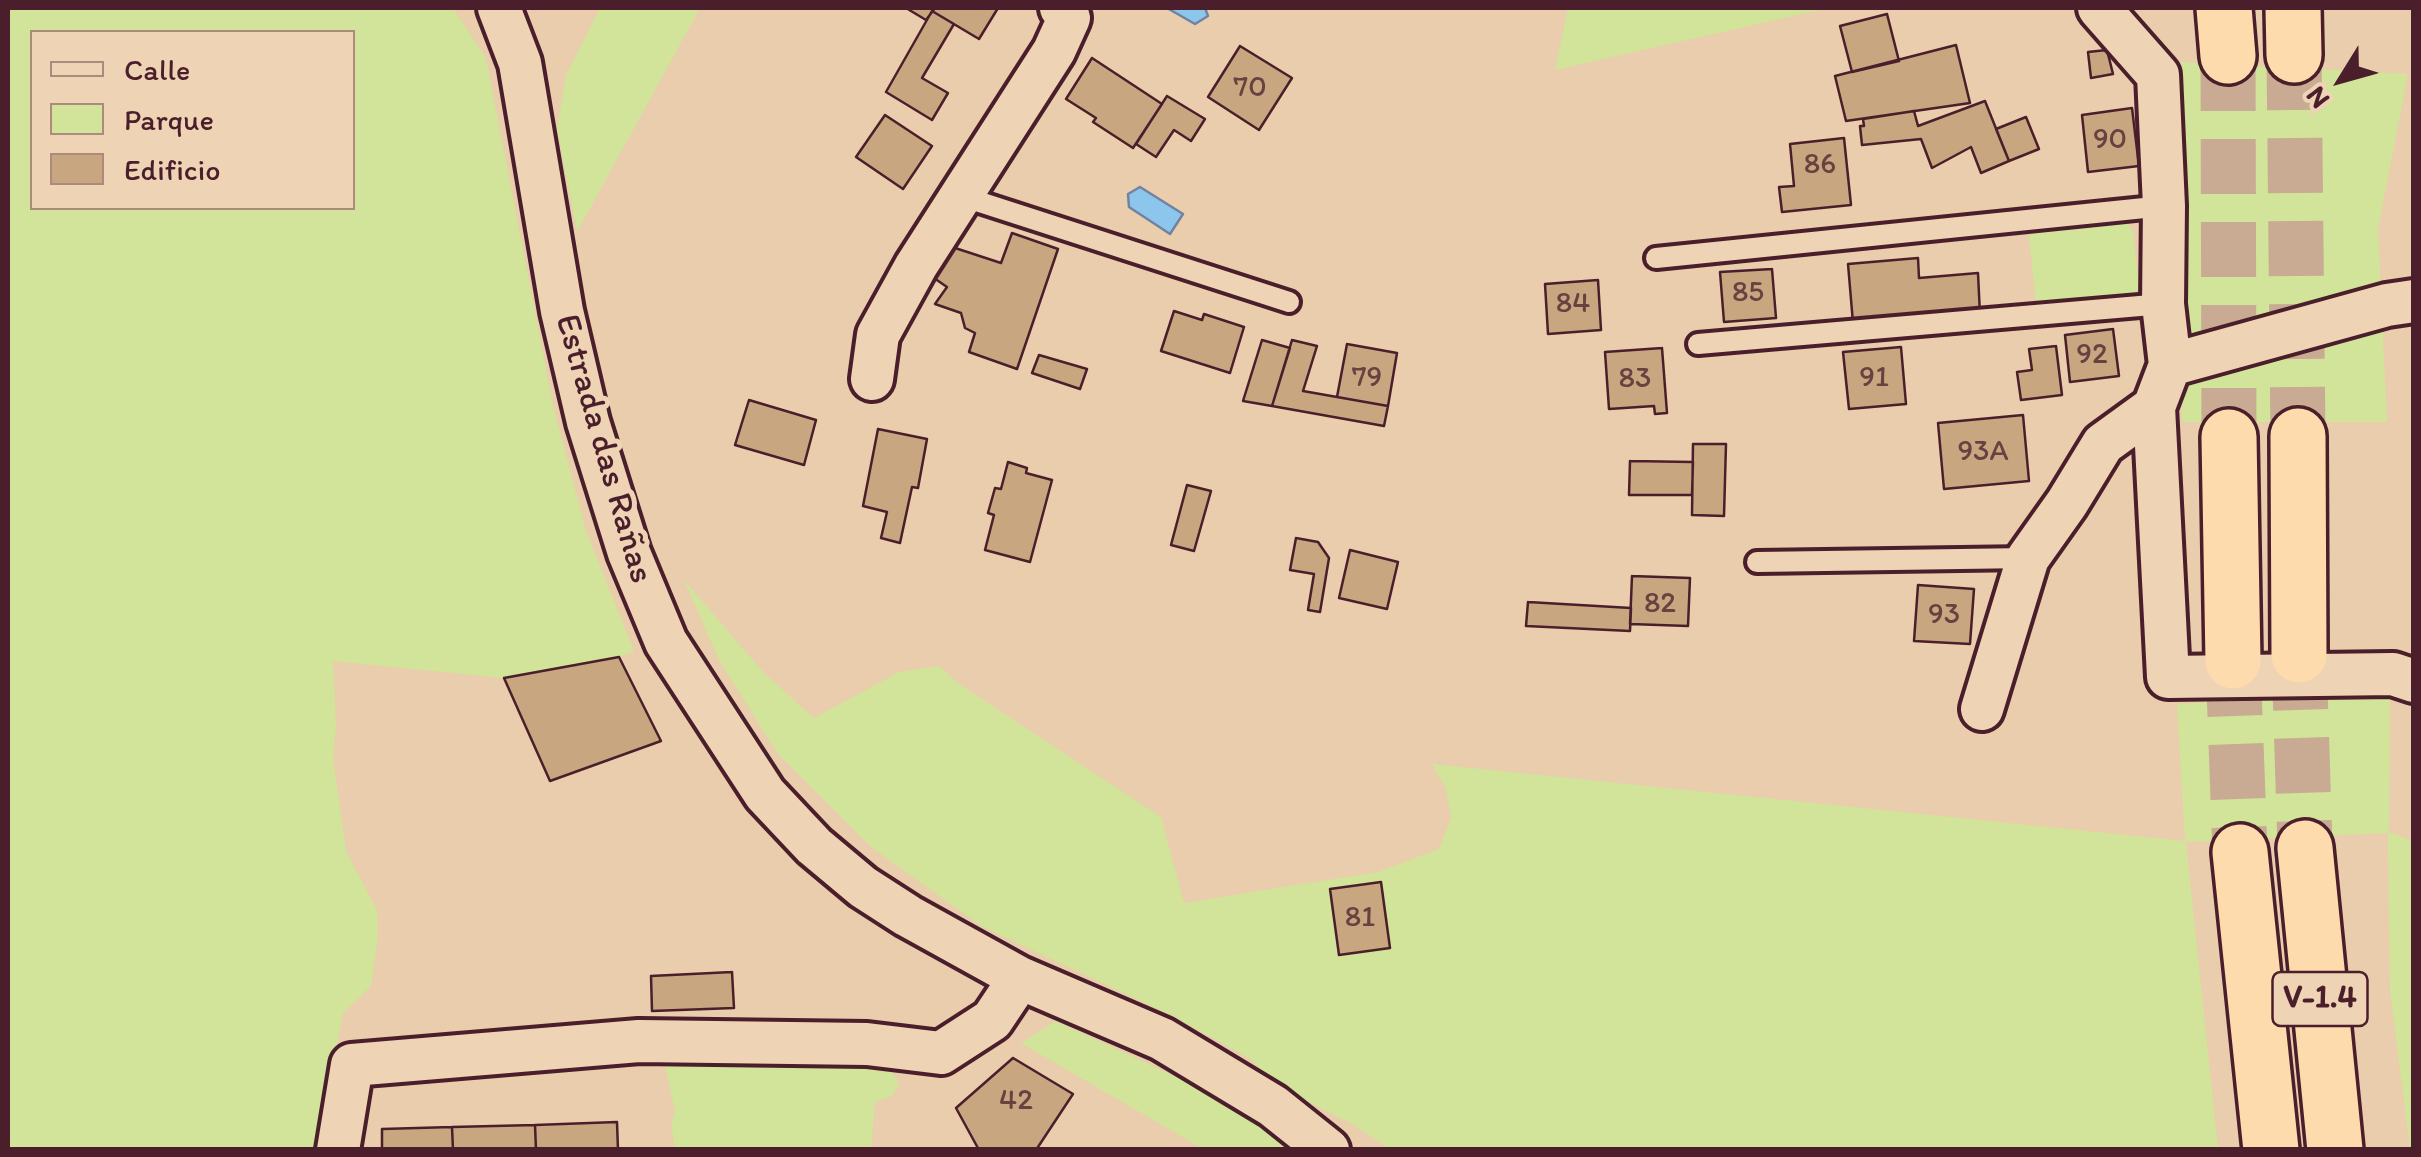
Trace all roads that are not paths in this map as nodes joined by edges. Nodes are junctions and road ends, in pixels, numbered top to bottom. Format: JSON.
{"nodes":[{"id":1,"x":498,"y":8,"type":"edge"},
{"id":2,"x":535,"y":8,"type":"edge"},
{"id":3,"x":1061,"y":8,"type":"edge"},
{"id":4,"x":2100,"y":8,"type":"edge"},
{"id":5,"x":520,"y":63,"type":"junction"},
{"id":6,"x":961,"y":196,"type":"junction"},
{"id":7,"x":2164,"y":206,"type":"junction"},
{"id":8,"x":1656,"y":258,"type":"dead end"},
{"id":9,"x":2414,"y":301,"type":"edge"},
{"id":10,"x":1289,"y":302,"type":"dead end"},
{"id":11,"x":2163,"y":304,"type":"junction"},
{"id":12,"x":1698,"y":344,"type":"dead end"},
{"id":13,"x":2170,"y":365,"type":"junction"},
{"id":14,"x":872,"y":378,"type":"dead end"},
{"id":15,"x":2154,"y":407,"type":"junction"},
{"id":16,"x":2298,"y":436,"type":"tunnel mouth"},
{"id":17,"x":2229,"y":437,"type":"tunnel mouth"},
{"id":18,"x":2028,"y":558,"type":"junction"},
{"id":19,"x":1757,"y":562,"type":"dead end"},
{"id":20,"x":2299,"y":656,"type":"tunnel mouth"},
{"id":21,"x":2233,"y":661,"type":"tunnel mouth"},
{"id":22,"x":2414,"y":682,"type":"edge"},
{"id":23,"x":1982,"y":709,"type":"dead end"},
{"id":24,"x":2304,"y":848,"type":"tunnel mouth"},
{"id":25,"x":2240,"y":852,"type":"tunnel mouth"},
{"id":26,"x":1020,"y":978,"type":"junction"},
{"id":27,"x":338,"y":1150,"type":"edge"},
{"id":28,"x":1328,"y":1150,"type":"edge"},
{"id":29,"x":2271,"y":1150,"type":"edge"},
{"id":30,"x":2335,"y":1150,"type":"edge"}],
"edges":[{"from":1,"to":5,"type":"street","name":"Estrada das Rañas"},
{"from":2,"to":5,"type":"street","name":"Estrada das Rañas"},
{"from":3,"to":6,"type":"street"},
{"from":4,"to":7,"type":"street"},
{"from":5,"to":26,"type":"street","name":"Estrada das Rañas"},
{"from":6,"to":10,"type":"lane"},
{"from":6,"to":14,"type":"street"},
{"from":7,"to":8,"type":"lane"},
{"from":7,"to":11,"type":"street"},
{"from":9,"to":13,"type":"street"},
{"from":11,"to":12,"type":"lane"},
{"from":11,"to":13,"type":"street"},
{"from":13,"to":15,"type":"street"},
{"from":15,"to":18,"type":"street"},
{"from":15,"to":22,"type":"street"},
{"from":16,"to":20,"type":"highway"},
{"from":17,"to":21,"type":"highway"},
{"from":18,"to":19,"type":"lane"},
{"from":18,"to":23,"type":"street"},
{"from":24,"to":30,"type":"highway","number":"V-1.4"},
{"from":25,"to":29,"type":"highway","number":"V-1.4"},
{"from":26,"to":27,"type":"street"},
{"from":26,"to":28,"type":"street","name":"Estrada das Rañas"}]}
